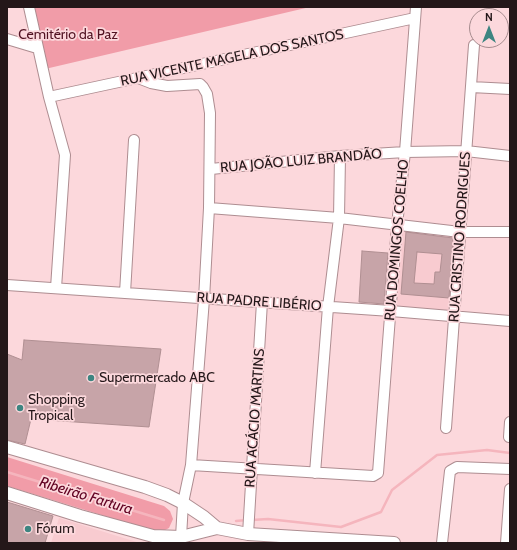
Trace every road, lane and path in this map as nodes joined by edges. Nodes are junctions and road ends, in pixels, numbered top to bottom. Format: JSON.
{"nodes":[{"id":1,"x":29,"y":7,"type":"edge"},
{"id":2,"x":416,"y":7,"type":"edge"},
{"id":3,"x":415,"y":18,"type":"junction"},
{"id":4,"x":7,"y":39,"type":"edge"},
{"id":5,"x":37,"y":48,"type":"junction"},
{"id":6,"x":474,"y":48,"type":"edge"},
{"id":7,"x":138,"y":78,"type":"junction"},
{"id":8,"x":471,"y":87,"type":"junction"},
{"id":9,"x":510,"y":89,"type":"edge"},
{"id":10,"x":49,"y":97,"type":"junction"},
{"id":11,"x":134,"y":140,"type":"dead end"},
{"id":12,"x":466,"y":151,"type":"junction"},
{"id":13,"x":405,"y":152,"type":"junction"},
{"id":14,"x":340,"y":156,"type":"junction"},
{"id":15,"x":510,"y":156,"type":"edge"},
{"id":16,"x":211,"y":169,"type":"junction"},
{"id":17,"x":209,"y":208,"type":"junction"},
{"id":18,"x":339,"y":218,"type":"junction"},
{"id":19,"x":397,"y":226,"type":"junction"},
{"id":20,"x":460,"y":232,"type":"junction"},
{"id":21,"x":510,"y":232,"type":"edge"},
{"id":22,"x":7,"y":285,"type":"edge"},
{"id":23,"x":56,"y":288,"type":"junction"},
{"id":24,"x":125,"y":293,"type":"junction"},
{"id":25,"x":204,"y":299,"type":"junction"},
{"id":26,"x":262,"y":302,"type":"junction"},
{"id":27,"x":328,"y":307,"type":"junction"},
{"id":28,"x":391,"y":311,"type":"junction"},
{"id":29,"x":455,"y":317,"type":"junction"},
{"id":30,"x":510,"y":321,"type":"edge"},
{"id":31,"x":510,"y":422,"type":"edge"},
{"id":32,"x":446,"y":428,"type":"dead end"},
{"id":33,"x":509,"y":437,"type":"dead end"},
{"id":34,"x":7,"y":447,"type":"edge"},
{"id":35,"x":191,"y":465,"type":"junction"},
{"id":36,"x":251,"y":469,"type":"junction"},
{"id":37,"x":510,"y":469,"type":"edge"},
{"id":38,"x":315,"y":473,"type":"junction"},
{"id":39,"x":510,"y":489,"type":"edge"},
{"id":40,"x":7,"y":493,"type":"edge"},
{"id":41,"x":183,"y":503,"type":"junction"},
{"id":42,"x":217,"y":528,"type":"junction"},
{"id":43,"x":248,"y":530,"type":"junction"},
{"id":44,"x":181,"y":537,"type":"junction"},
{"id":45,"x":314,"y":540,"type":"edge"},
{"id":46,"x":376,"y":542,"type":"edge"},
{"id":47,"x":394,"y":543,"type":"edge"},
{"id":48,"x":442,"y":543,"type":"edge"},
{"id":49,"x":506,"y":543,"type":"edge"}],
"edges":[{"from":1,"to":5,"type":"street"},
{"from":2,"to":3,"type":"street","name":"RUA DOMINGOS COELHO"},
{"from":3,"to":7,"type":"street","name":"RUA VICENTE MAGELA DOS SANTOS"},
{"from":3,"to":13,"type":"street","name":"RUA DOMINGOS COELHO"},
{"from":4,"to":5,"type":"street"},
{"from":5,"to":10,"type":"street"},
{"from":6,"to":8,"type":"street","name":"RUA CRISTINO RODRIGUES"},
{"from":7,"to":10,"type":"street","name":"RUA VICENTE MAGELA DOS SANTOS"},
{"from":7,"to":16,"type":"street"},
{"from":8,"to":9,"type":"street"},
{"from":8,"to":12,"type":"street","name":"RUA CRISTINO RODRIGUES"},
{"from":10,"to":23,"type":"street"},
{"from":11,"to":24,"type":"street"},
{"from":12,"to":13,"type":"street","name":"RUA JOÃO LUIZ BRANDÃO"},
{"from":12,"to":15,"type":"street","name":"RUA JOÃO LUIZ BRANDÃO"},
{"from":12,"to":20,"type":"street","name":"RUA CRISTINO RODRIGUES"},
{"from":13,"to":14,"type":"street","name":"RUA JOÃO LUIZ BRANDÃO"},
{"from":13,"to":19,"type":"street","name":"RUA DOMINGOS COELHO"},
{"from":14,"to":16,"type":"street","name":"RUA JOÃO LUIZ BRANDÃO"},
{"from":14,"to":18,"type":"street"},
{"from":16,"to":17,"type":"street"},
{"from":17,"to":18,"type":"street"},
{"from":17,"to":25,"type":"street"},
{"from":18,"to":19,"type":"street"},
{"from":18,"to":27,"type":"street"},
{"from":19,"to":20,"type":"street"},
{"from":19,"to":28,"type":"street","name":"RUA DOMINGOS COELHO"},
{"from":20,"to":21,"type":"street"},
{"from":20,"to":29,"type":"street","name":"RUA CRISTINO RODRIGUES"},
{"from":22,"to":23,"type":"street","name":"RUA PADRE LIBÉRIO"},
{"from":23,"to":24,"type":"street","name":"RUA PADRE LIBÉRIO"},
{"from":24,"to":25,"type":"street","name":"RUA PADRE LIBÉRIO"},
{"from":25,"to":26,"type":"street","name":"RUA PADRE LIBÉRIO"},
{"from":25,"to":35,"type":"street"},
{"from":26,"to":27,"type":"street","name":"RUA PADRE LIBÉRIO"},
{"from":26,"to":36,"type":"street","name":"RUA ACÁCIO MARTINS"},
{"from":27,"to":28,"type":"street","name":"RUA PADRE LIBÉRIO"},
{"from":27,"to":38,"type":"street"},
{"from":28,"to":29,"type":"street","name":"RUA PADRE LIBÉRIO"},
{"from":28,"to":38,"type":"street","name":"RUA DOMINGOS COELHO"},
{"from":29,"to":30,"type":"street","name":"RUA PADRE LIBÉRIO"},
{"from":29,"to":32,"type":"street","name":"RUA CRISTINO RODRIGUES"},
{"from":31,"to":33,"type":"street"},
{"from":34,"to":41,"type":"street"},
{"from":35,"to":36,"type":"street"},
{"from":35,"to":41,"type":"street"},
{"from":36,"to":38,"type":"street"},
{"from":36,"to":43,"type":"street","name":"RUA ACÁCIO MARTINS"},
{"from":37,"to":48,"type":"street"},
{"from":39,"to":49,"type":"street"},
{"from":40,"to":44,"type":"street"},
{"from":41,"to":42,"type":"street"},
{"from":41,"to":44,"type":"street"},
{"from":42,"to":43,"type":"street"},
{"from":42,"to":44,"type":"street"},
{"from":43,"to":45,"type":"street"},
{"from":45,"to":46,"type":"street"},
{"from":46,"to":47,"type":"street"}]}
